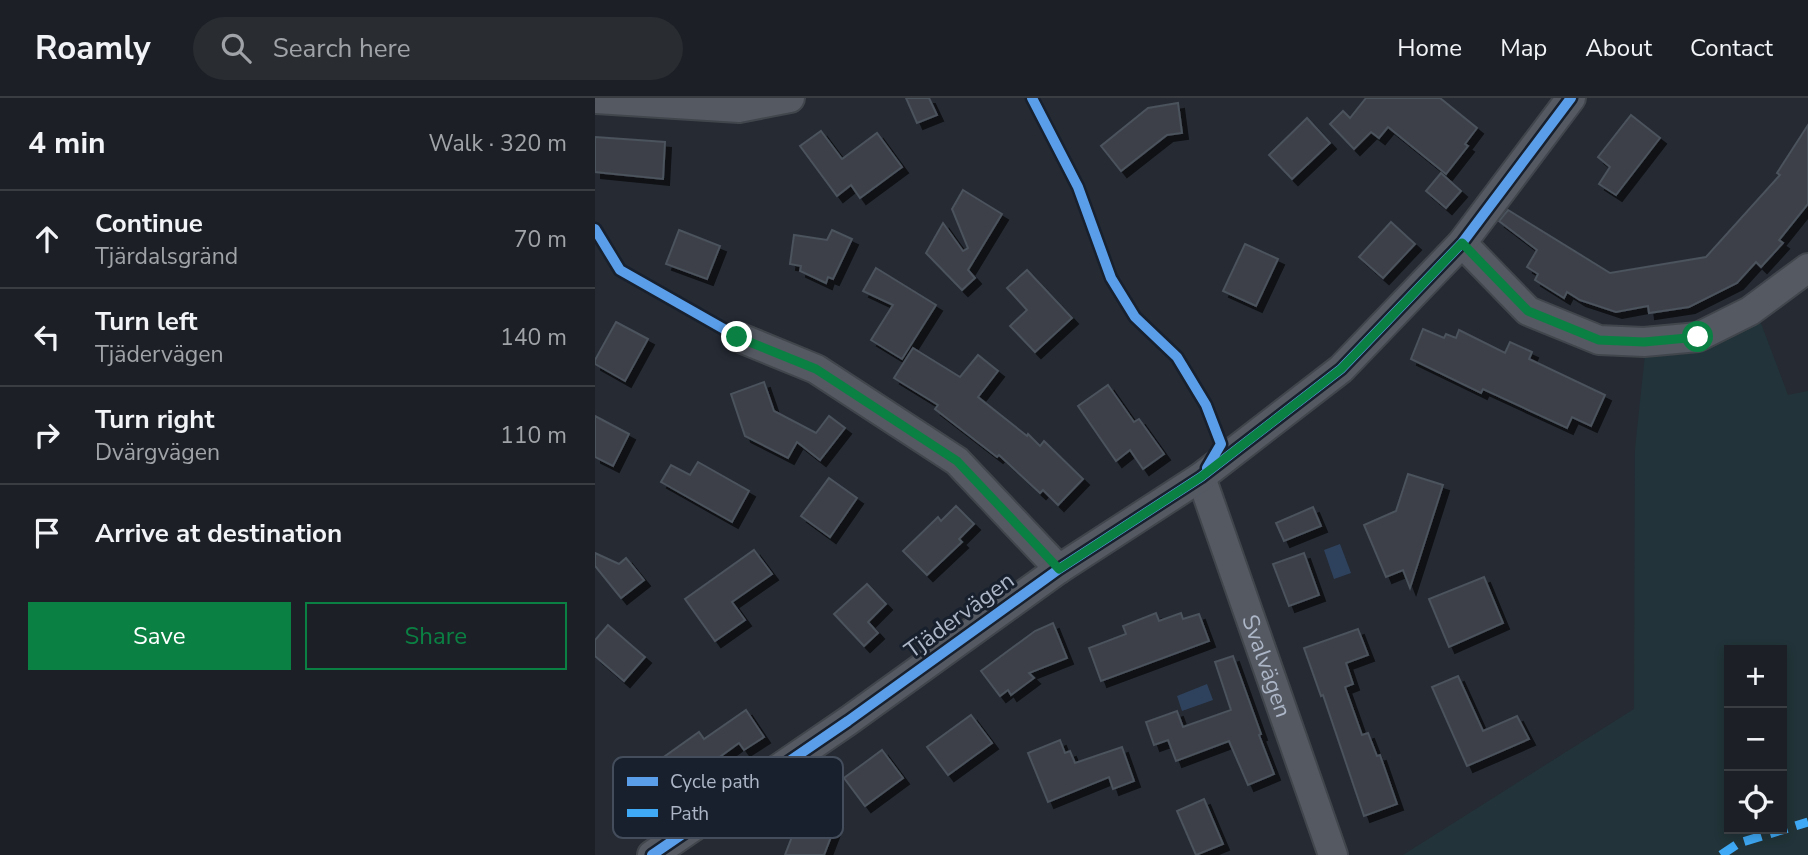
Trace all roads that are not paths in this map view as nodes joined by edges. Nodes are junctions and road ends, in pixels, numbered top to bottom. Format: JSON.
{"nodes":[{"id":1,"x":790,"y":98,"type":"edge"},
{"id":2,"x":1571,"y":98,"type":"edge"},
{"id":3,"x":595,"y":99,"type":"edge"},
{"id":4,"x":1462,"y":243,"type":"junction"},
{"id":5,"x":1808,"y":268,"type":"edge"},
{"id":6,"x":737,"y":337,"type":"dead end"},
{"id":7,"x":1201,"y":477,"type":"junction"},
{"id":8,"x":1059,"y":569,"type":"junction"},
{"id":9,"x":795,"y":757,"type":"edge"},
{"id":10,"x":677,"y":838,"type":"edge"},
{"id":11,"x":652,"y":855,"type":"edge"},
{"id":12,"x":1333,"y":855,"type":"edge"}],
"edges":[{"from":1,"to":3,"type":"street"},
{"from":2,"to":4,"type":"street","name":"Tjädervägen"},
{"from":4,"to":5,"type":"street"},
{"from":4,"to":7,"type":"street","name":"Tjädervägen"},
{"from":6,"to":8,"type":"street"},
{"from":7,"to":8,"type":"street","name":"Tjädervägen"},
{"from":7,"to":12,"type":"street","name":"Svalvägen"},
{"from":8,"to":9,"type":"street","name":"Tjädervägen"},
{"from":10,"to":11,"type":"street","name":"Tjädervägen"}]}
